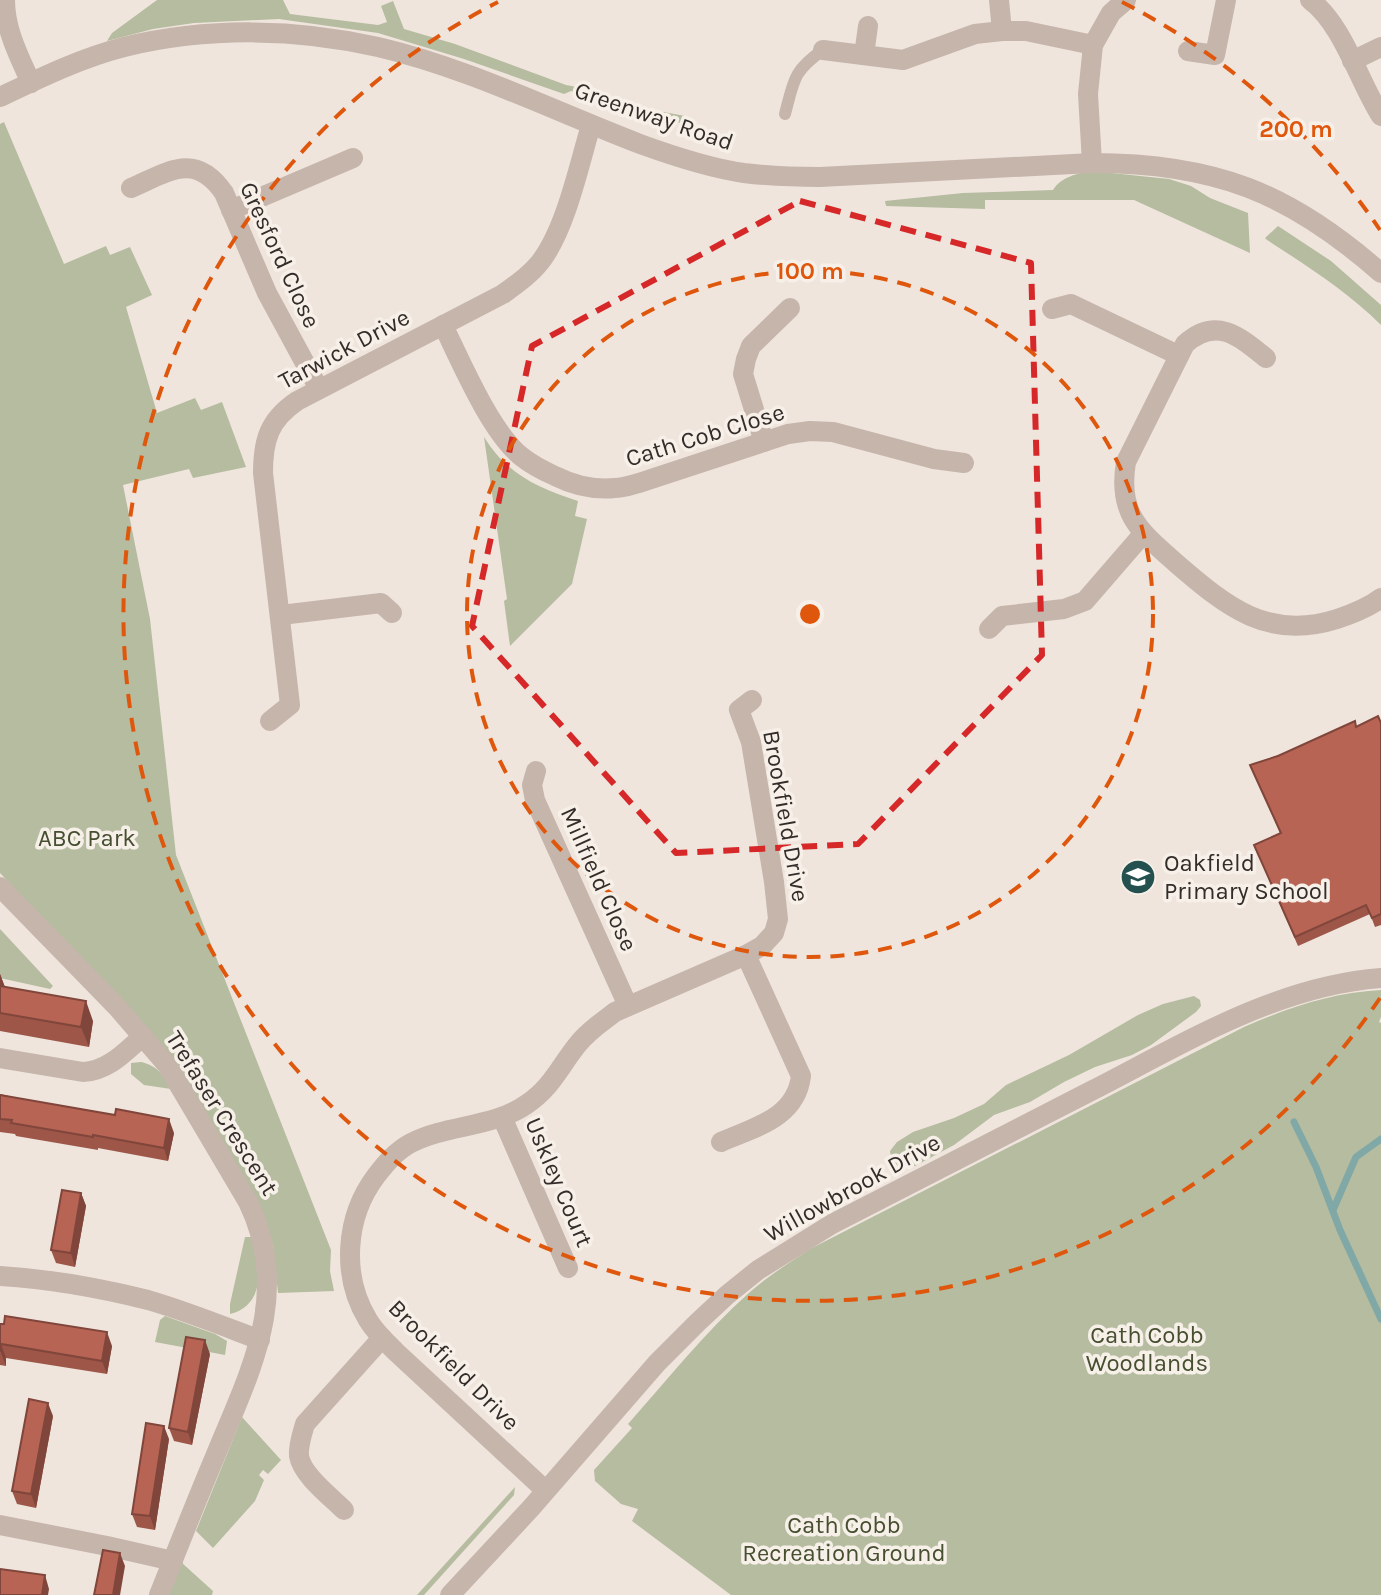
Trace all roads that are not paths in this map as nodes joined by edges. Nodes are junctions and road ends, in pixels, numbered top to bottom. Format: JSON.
{"nodes":[{"id":1,"x":5,"y":0,"type":"edge"},
{"id":2,"x":999,"y":0,"type":"edge"},
{"id":3,"x":1126,"y":0,"type":"edge"},
{"id":4,"x":1226,"y":0,"type":"edge"},
{"id":5,"x":1310,"y":0,"type":"edge"},
{"id":6,"x":868,"y":26,"type":"dead end"},
{"id":7,"x":1002,"y":31,"type":"junction"},
{"id":8,"x":1093,"y":45,"type":"junction"},
{"id":9,"x":1381,"y":47,"type":"edge"},
{"id":10,"x":823,"y":50,"type":"joint"},
{"id":11,"x":1188,"y":51,"type":"dead end"},
{"id":12,"x":864,"y":55,"type":"junction"},
{"id":13,"x":1352,"y":61,"type":"junction"},
{"id":14,"x":31,"y":83,"type":"junction"},
{"id":15,"x":0,"y":97,"type":"edge"},
{"id":16,"x":785,"y":114,"type":"dead end"},
{"id":17,"x":1381,"y":116,"type":"edge"},
{"id":18,"x":591,"y":125,"type":"junction"},
{"id":19,"x":353,"y":158,"type":"dead end"},
{"id":20,"x":1092,"y":163,"type":"junction"},
{"id":21,"x":131,"y":188,"type":"dead end"},
{"id":22,"x":231,"y":210,"type":"junction"},
{"id":23,"x":1381,"y":273,"type":"edge"},
{"id":24,"x":790,"y":308,"type":"dead end"},
{"id":25,"x":1052,"y":309,"type":"dead end"},
{"id":26,"x":443,"y":325,"type":"junction"},
{"id":27,"x":1178,"y":355,"type":"junction"},
{"id":28,"x":1266,"y":358,"type":"dead end"},
{"id":29,"x":319,"y":389,"type":"junction"},
{"id":30,"x":764,"y":442,"type":"junction"},
{"id":31,"x":964,"y":463,"type":"dead end"},
{"id":32,"x":1143,"y":534,"type":"junction"},
{"id":33,"x":1381,"y":598,"type":"edge"},
{"id":34,"x":392,"y":613,"type":"dead end"},
{"id":35,"x":281,"y":615,"type":"junction"},
{"id":36,"x":989,"y":629,"type":"dead end"},
{"id":37,"x":752,"y":700,"type":"dead end"},
{"id":38,"x":270,"y":721,"type":"dead end"},
{"id":39,"x":536,"y":771,"type":"dead end"},
{"id":40,"x":0,"y":887,"type":"edge"},
{"id":41,"x":746,"y":955,"type":"junction"},
{"id":42,"x":1381,"y":978,"type":"edge"},
{"id":43,"x":628,"y":1006,"type":"junction"},
{"id":44,"x":143,"y":1036,"type":"junction"},
{"id":45,"x":0,"y":1058,"type":"edge"},
{"id":46,"x":502,"y":1117,"type":"junction"},
{"id":47,"x":721,"y":1142,"type":"dead end"},
{"id":48,"x":568,"y":1268,"type":"dead end"},
{"id":49,"x":0,"y":1276,"type":"edge"},
{"id":50,"x":382,"y":1338,"type":"junction"},
{"id":51,"x":260,"y":1340,"type":"junction"},
{"id":52,"x":545,"y":1490,"type":"junction"},
{"id":53,"x":344,"y":1510,"type":"dead end"},
{"id":54,"x":0,"y":1525,"type":"edge"},
{"id":55,"x":173,"y":1561,"type":"junction"},
{"id":56,"x":159,"y":1595,"type":"edge"},
{"id":57,"x":450,"y":1595,"type":"edge"}],
"edges":[{"from":1,"to":14,"type":"street"},
{"from":2,"to":7,"type":"street"},
{"from":3,"to":8,"type":"street"},
{"from":4,"to":11,"type":"street"},
{"from":5,"to":13,"type":"street"},
{"from":6,"to":12,"type":"street"},
{"from":7,"to":8,"type":"street"},
{"from":7,"to":12,"type":"street"},
{"from":8,"to":20,"type":"street"},
{"from":9,"to":13,"type":"street"},
{"from":10,"to":12,"type":"street"},
{"from":10,"to":16,"type":"lane"},
{"from":13,"to":17,"type":"street"},
{"from":14,"to":15,"type":"street","name":"Greenway Road"},
{"from":14,"to":18,"type":"street","name":"Greenway Road"},
{"from":18,"to":20,"type":"street","name":"Greenway Road"},
{"from":18,"to":26,"type":"street","name":"Tarwick Drive"},
{"from":19,"to":22,"type":"street"},
{"from":20,"to":23,"type":"street","name":"Greenway Road"},
{"from":21,"to":22,"type":"street","name":"Gresford Close"},
{"from":22,"to":29,"type":"street","name":"Gresford Close"},
{"from":24,"to":30,"type":"street"},
{"from":25,"to":27,"type":"street"},
{"from":26,"to":29,"type":"street","name":"Tarwick Drive"},
{"from":26,"to":30,"type":"street","name":"Cath Cob Close"},
{"from":27,"to":28,"type":"street"},
{"from":27,"to":32,"type":"street"},
{"from":29,"to":35,"type":"street","name":"Tarwick Drive"},
{"from":30,"to":31,"type":"street","name":"Cath Cob Close"},
{"from":32,"to":33,"type":"street"},
{"from":32,"to":36,"type":"street"},
{"from":34,"to":35,"type":"street"},
{"from":35,"to":38,"type":"street","name":"Tarwick Drive"},
{"from":37,"to":41,"type":"street","name":"Brookfield Drive"},
{"from":39,"to":43,"type":"street","name":"Millfield Close"},
{"from":40,"to":44,"type":"street","name":"Trefaser Crescent"},
{"from":41,"to":43,"type":"street","name":"Brookfield Drive"},
{"from":41,"to":47,"type":"street"},
{"from":42,"to":52,"type":"street","name":"Willowbrook Drive"},
{"from":43,"to":46,"type":"street","name":"Brookfield Drive"},
{"from":44,"to":45,"type":"street"},
{"from":44,"to":51,"type":"street","name":"Trefaser Crescent"},
{"from":46,"to":48,"type":"street","name":"Uskley Court"},
{"from":46,"to":50,"type":"street","name":"Brookfield Drive"},
{"from":49,"to":51,"type":"street"},
{"from":50,"to":52,"type":"street","name":"Brookfield Drive"},
{"from":50,"to":53,"type":"street"},
{"from":51,"to":55,"type":"street","name":"Trefaser Crescent"},
{"from":52,"to":57,"type":"street","name":"Willowbrook Drive"},
{"from":54,"to":55,"type":"street"},
{"from":55,"to":56,"type":"street","name":"Trefaser Crescent"}]}
